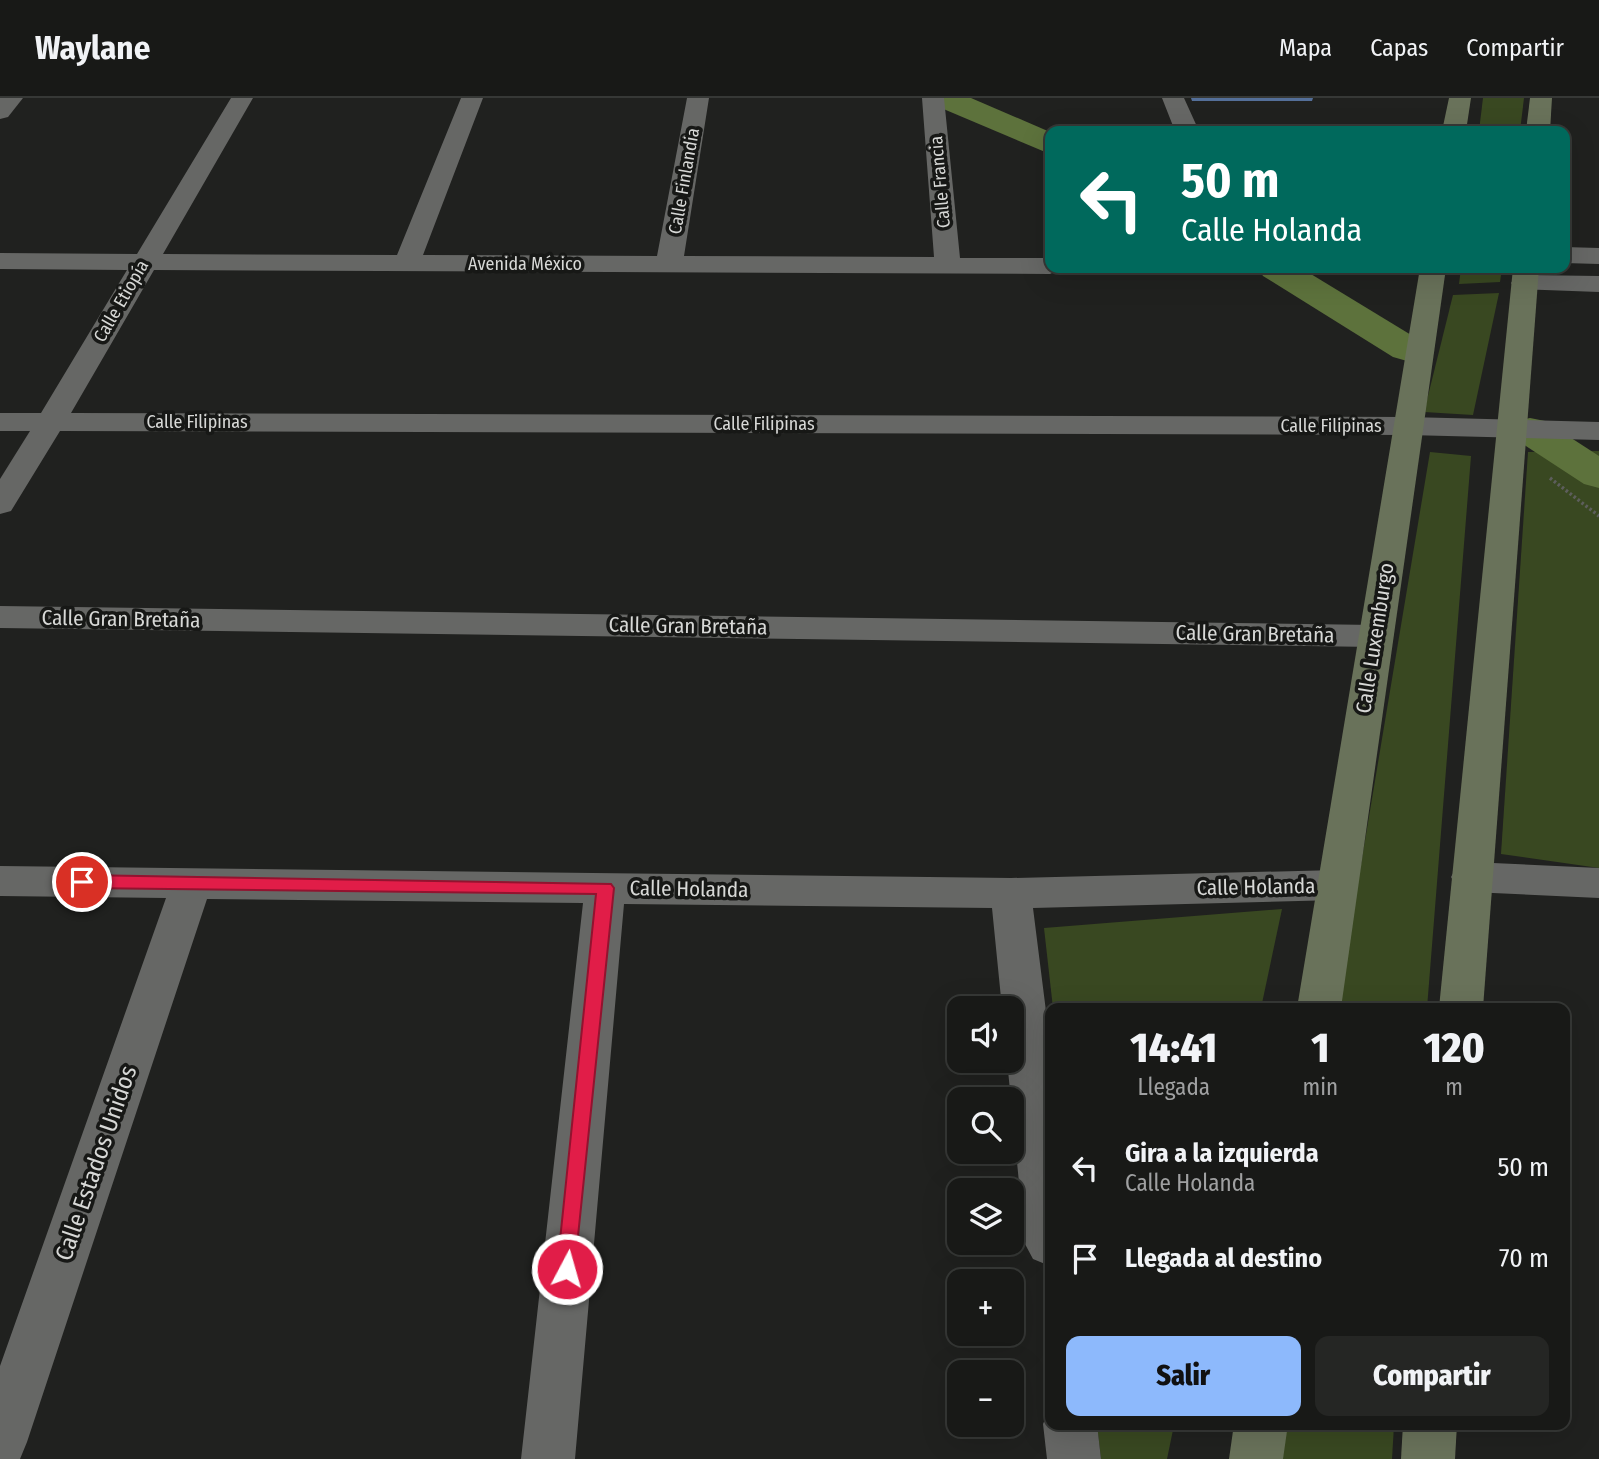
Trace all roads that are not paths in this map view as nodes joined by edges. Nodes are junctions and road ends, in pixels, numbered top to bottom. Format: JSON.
{"nodes":[{"id":1,"x":12,"y":98,"type":"edge"},
{"id":2,"x":242,"y":98,"type":"edge"},
{"id":3,"x":472,"y":98,"type":"edge"},
{"id":4,"x":698,"y":98,"type":"edge"},
{"id":5,"x":1174,"y":98,"type":"edge"},
{"id":6,"x":1460,"y":98,"type":"edge"},
{"id":7,"x":1541,"y":98,"type":"edge"},
{"id":8,"x":934,"y":110,"type":"edge"},
{"id":9,"x":0,"y":112,"type":"edge"},
{"id":10,"x":1185,"y":126,"type":"edge"},
{"id":11,"x":1455,"y":126,"type":"edge"},
{"id":12,"x":1538,"y":126,"type":"edge"},
{"id":13,"x":1570,"y":255,"type":"edge"},
{"id":14,"x":1599,"y":256,"type":"edge"},
{"id":15,"x":0,"y":261,"type":"edge"},
{"id":16,"x":143,"y":262,"type":"junction"},
{"id":17,"x":407,"y":263,"type":"junction"},
{"id":18,"x":669,"y":265,"type":"junction"},
{"id":19,"x":948,"y":266,"type":"junction"},
{"id":20,"x":1045,"y":266,"type":"edge"},
{"id":21,"x":1432,"y":273,"type":"edge"},
{"id":22,"x":1525,"y":276,"type":"edge"},
{"id":23,"x":1599,"y":284,"type":"edge"},
{"id":24,"x":0,"y":422,"type":"edge"},
{"id":25,"x":52,"y":422,"type":"junction"},
{"id":26,"x":1408,"y":426,"type":"junction"},
{"id":27,"x":1519,"y":431,"type":"junction"},
{"id":28,"x":1596,"y":431,"type":"edge"},
{"id":29,"x":0,"y":504,"type":"edge"},
{"id":30,"x":0,"y":617,"type":"edge"},
{"id":31,"x":1375,"y":636,"type":"junction"},
{"id":32,"x":1471,"y":877,"type":"junction"},
{"id":33,"x":0,"y":881,"type":"edge"},
{"id":34,"x":192,"y":883,"type":"junction"},
{"id":35,"x":1599,"y":883,"type":"edge"},
{"id":36,"x":1337,"y":885,"type":"junction"},
{"id":37,"x":605,"y":888,"type":"junction"},
{"id":38,"x":1011,"y":893,"type":"junction"},
{"id":39,"x":1320,"y":1003,"type":"edge"},
{"id":40,"x":1461,"y":1003,"type":"edge"},
{"id":41,"x":1045,"y":1199,"type":"edge"},
{"id":42,"x":1071,"y":1430,"type":"edge"},
{"id":43,"x":1260,"y":1430,"type":"edge"},
{"id":44,"x":1429,"y":1430,"type":"edge"},
{"id":45,"x":0,"y":1442,"type":"edge"},
{"id":46,"x":548,"y":1459,"type":"edge"},
{"id":47,"x":1074,"y":1459,"type":"edge"},
{"id":48,"x":1256,"y":1459,"type":"edge"},
{"id":49,"x":1427,"y":1459,"type":"edge"}],
"edges":[{"from":1,"to":9,"type":"street"},
{"from":2,"to":16,"type":"street","name":"Calle Etiopía"},
{"from":3,"to":17,"type":"street"},
{"from":4,"to":18,"type":"street","name":"Calle Finlandia"},
{"from":5,"to":10,"type":"street"},
{"from":6,"to":11,"type":"street"},
{"from":7,"to":12,"type":"street"},
{"from":8,"to":19,"type":"street","name":"Calle Francia"},
{"from":13,"to":14,"type":"street"},
{"from":15,"to":16,"type":"street","name":"Avenida México"},
{"from":16,"to":17,"type":"street","name":"Avenida México"},
{"from":16,"to":25,"type":"street","name":"Calle Etiopía"},
{"from":17,"to":18,"type":"street","name":"Avenida México"},
{"from":18,"to":19,"type":"street","name":"Avenida México"},
{"from":19,"to":20,"type":"street","name":"Avenida México"},
{"from":21,"to":26,"type":"street","name":"Calle Luxemburgo"},
{"from":22,"to":23,"type":"street"},
{"from":22,"to":27,"type":"street"},
{"from":24,"to":25,"type":"street","name":"Calle Filipinas"},
{"from":25,"to":26,"type":"street","name":"Calle Filipinas"},
{"from":25,"to":29,"type":"street","name":"Calle Etiopía"},
{"from":26,"to":27,"type":"street","name":"Calle Filipinas"},
{"from":26,"to":31,"type":"street","name":"Calle Luxemburgo"},
{"from":27,"to":28,"type":"street","name":"Calle Filipinas"},
{"from":27,"to":32,"type":"street"},
{"from":30,"to":31,"type":"street","name":"Calle Gran Bretaña"},
{"from":31,"to":36,"type":"street","name":"Calle Luxemburgo"},
{"from":32,"to":35,"type":"street"},
{"from":32,"to":40,"type":"street"},
{"from":33,"to":34,"type":"street","name":"Calle Holanda"},
{"from":34,"to":37,"type":"street","name":"Calle Holanda"},
{"from":34,"to":45,"type":"street","name":"Calle Estados Unidos"},
{"from":36,"to":38,"type":"street","name":"Calle Holanda"},
{"from":36,"to":39,"type":"street","name":"Calle Luxemburgo"},
{"from":37,"to":38,"type":"street","name":"Calle Holanda"},
{"from":37,"to":46,"type":"street"},
{"from":38,"to":41,"type":"street"},
{"from":42,"to":47,"type":"street"},
{"from":43,"to":48,"type":"street"},
{"from":44,"to":49,"type":"street"}]}
